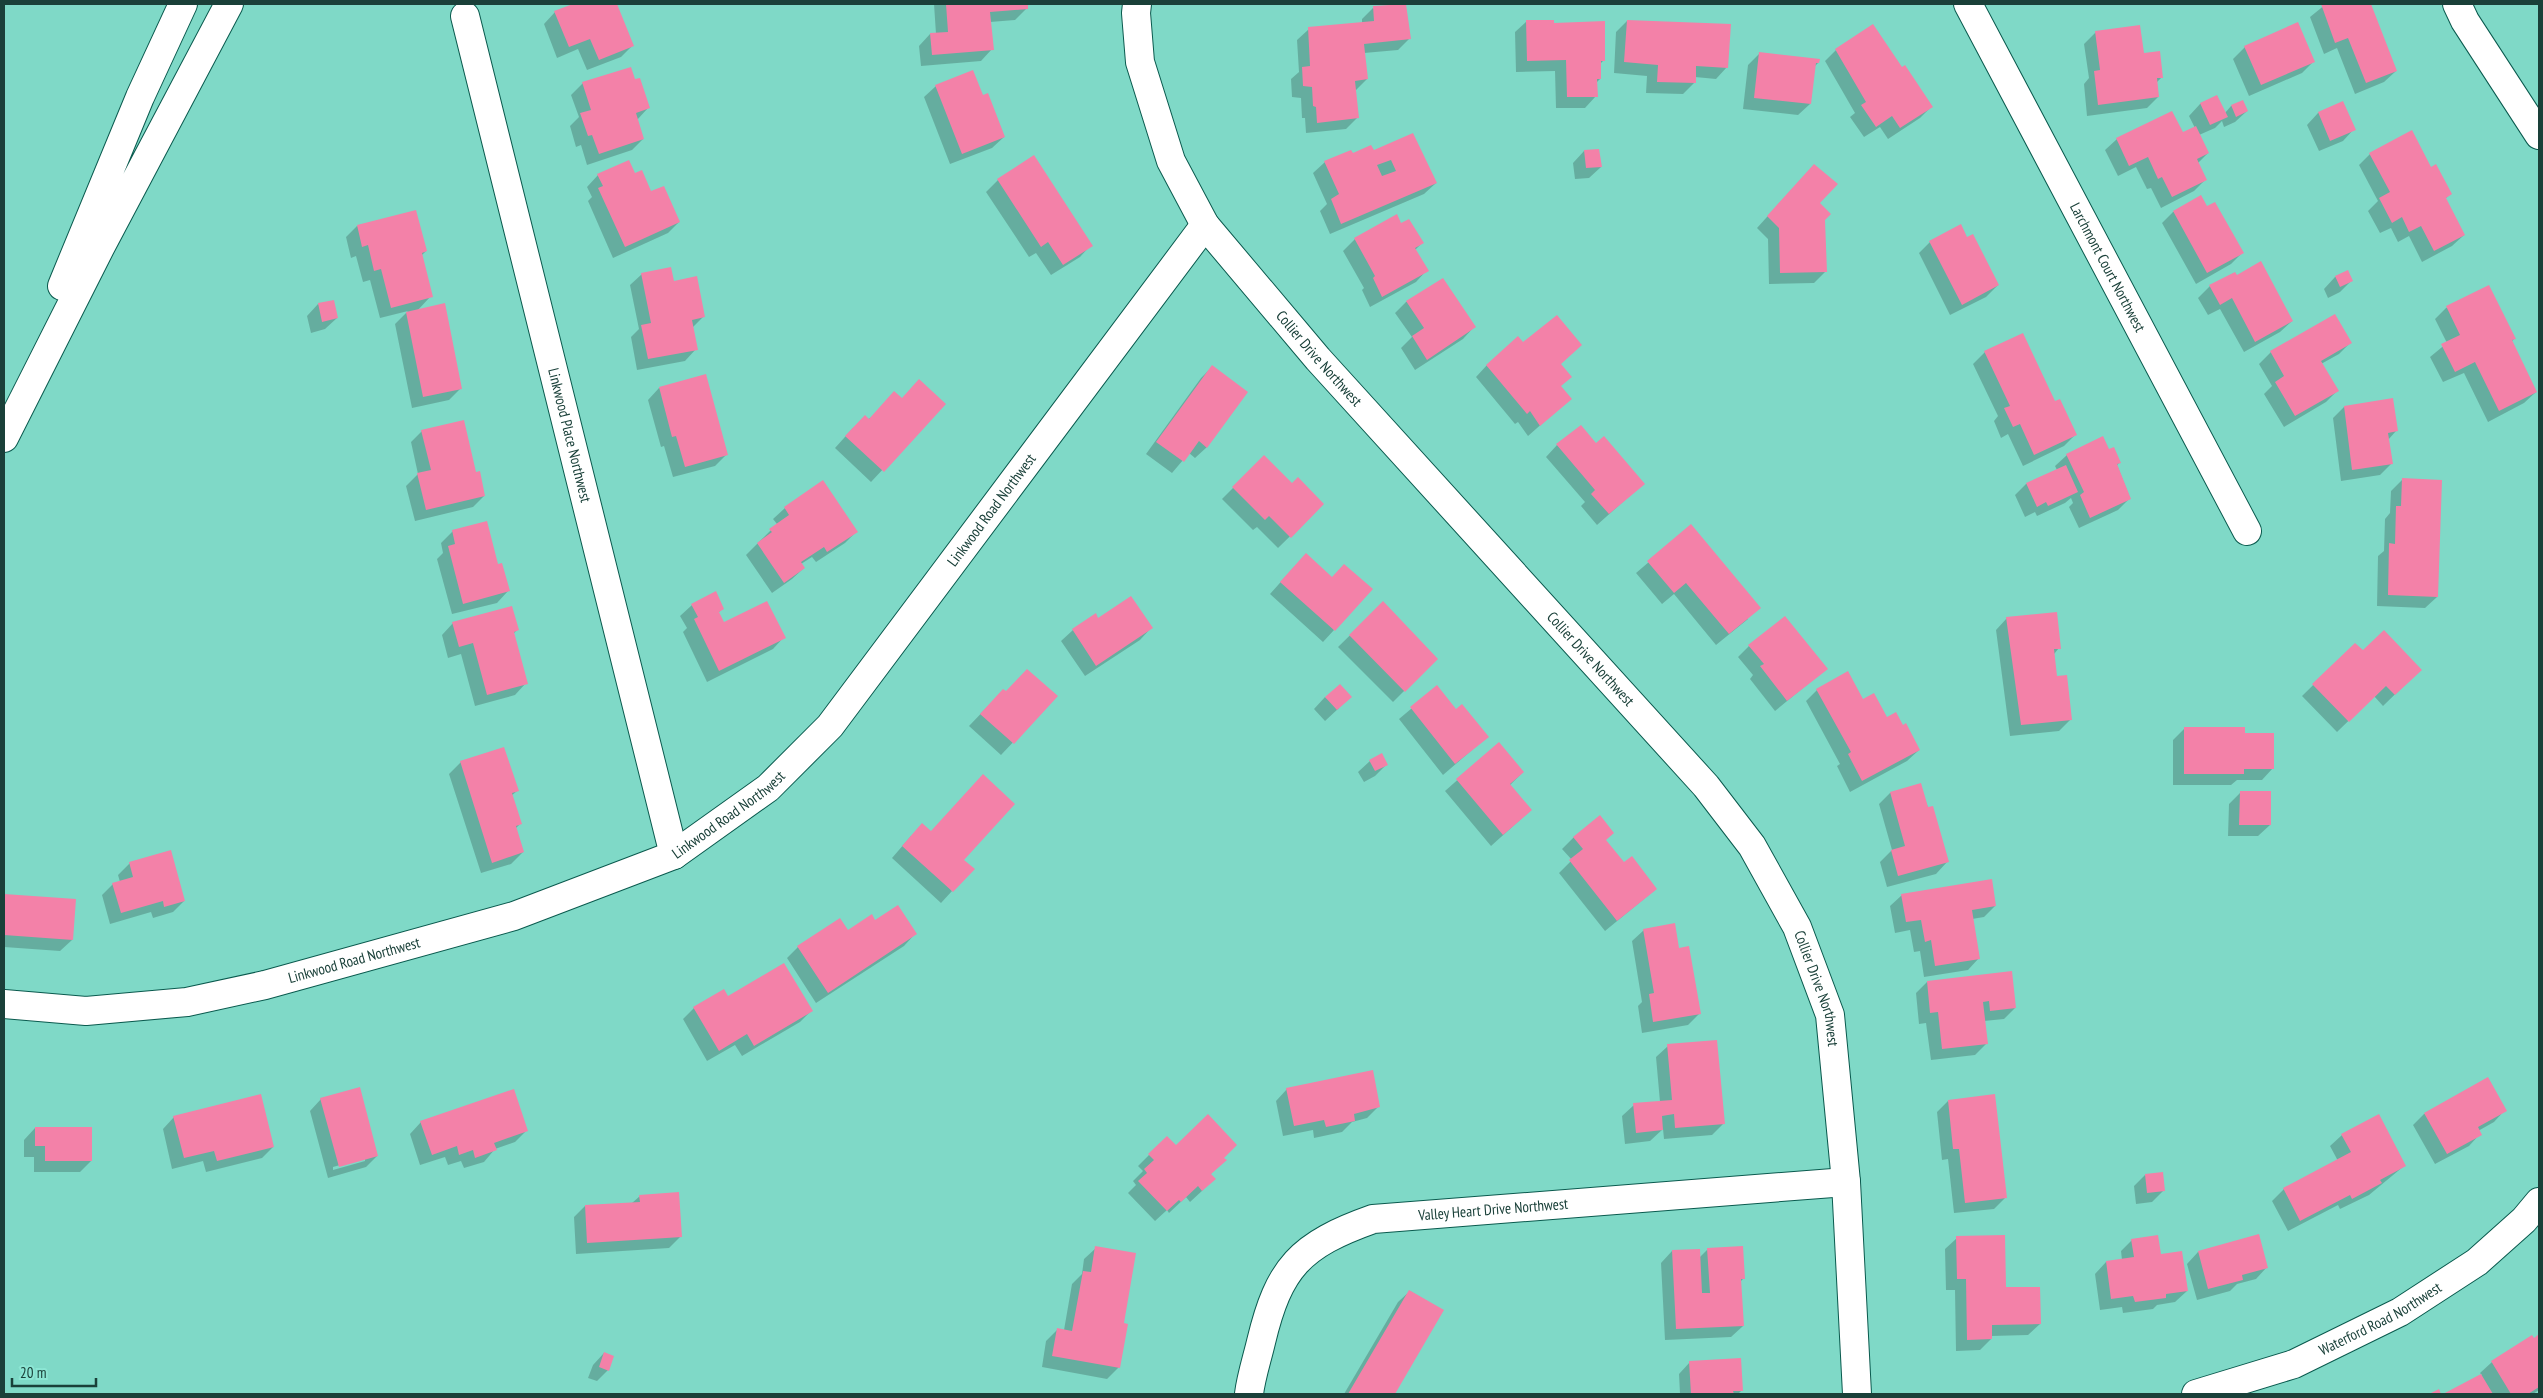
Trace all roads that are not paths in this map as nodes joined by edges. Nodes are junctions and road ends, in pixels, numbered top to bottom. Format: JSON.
{"nodes":[{"id":1,"x":183,"y":4,"type":"edge"},
{"id":2,"x":229,"y":4,"type":"edge"},
{"id":3,"x":1137,"y":4,"type":"edge"},
{"id":4,"x":1968,"y":4,"type":"edge"},
{"id":5,"x":2457,"y":4,"type":"edge"},
{"id":6,"x":465,"y":16,"type":"dead end"},
{"id":7,"x":2539,"y":135,"type":"edge"},
{"id":8,"x":1205,"y":224,"type":"junction"},
{"id":9,"x":4,"y":431,"type":"edge"},
{"id":10,"x":4,"y":438,"type":"edge"},
{"id":11,"x":2247,"y":531,"type":"dead end"},
{"id":12,"x":674,"y":855,"type":"junction"},
{"id":13,"x":4,"y":1004,"type":"edge"},
{"id":14,"x":1846,"y":1182,"type":"junction"},
{"id":15,"x":2539,"y":1202,"type":"edge"},
{"id":16,"x":1249,"y":1394,"type":"edge"},
{"id":17,"x":1857,"y":1394,"type":"edge"},
{"id":18,"x":2196,"y":1394,"type":"edge"}],
"edges":[{"from":1,"to":9,"type":"main road"},
{"from":2,"to":10,"type":"main road"},
{"from":3,"to":8,"type":"main road","name":"Collier Drive Northwest"},
{"from":4,"to":11,"type":"main road","name":"Larchmont Court Northwest"},
{"from":5,"to":7,"type":"main road"},
{"from":6,"to":12,"type":"main road","name":"Linkwood Place Northwest"},
{"from":8,"to":12,"type":"main road","name":"Linkwood Road Northwest"},
{"from":8,"to":14,"type":"main road","name":"Collier Drive Northwest"},
{"from":12,"to":13,"type":"main road","name":"Linkwood Road Northwest"},
{"from":14,"to":16,"type":"main road","name":"Valley Heart Drive Northwest"},
{"from":14,"to":17,"type":"main road","name":"Collier Drive Northwest"},
{"from":15,"to":18,"type":"main road","name":"Waterford Road Northwest"}]}
